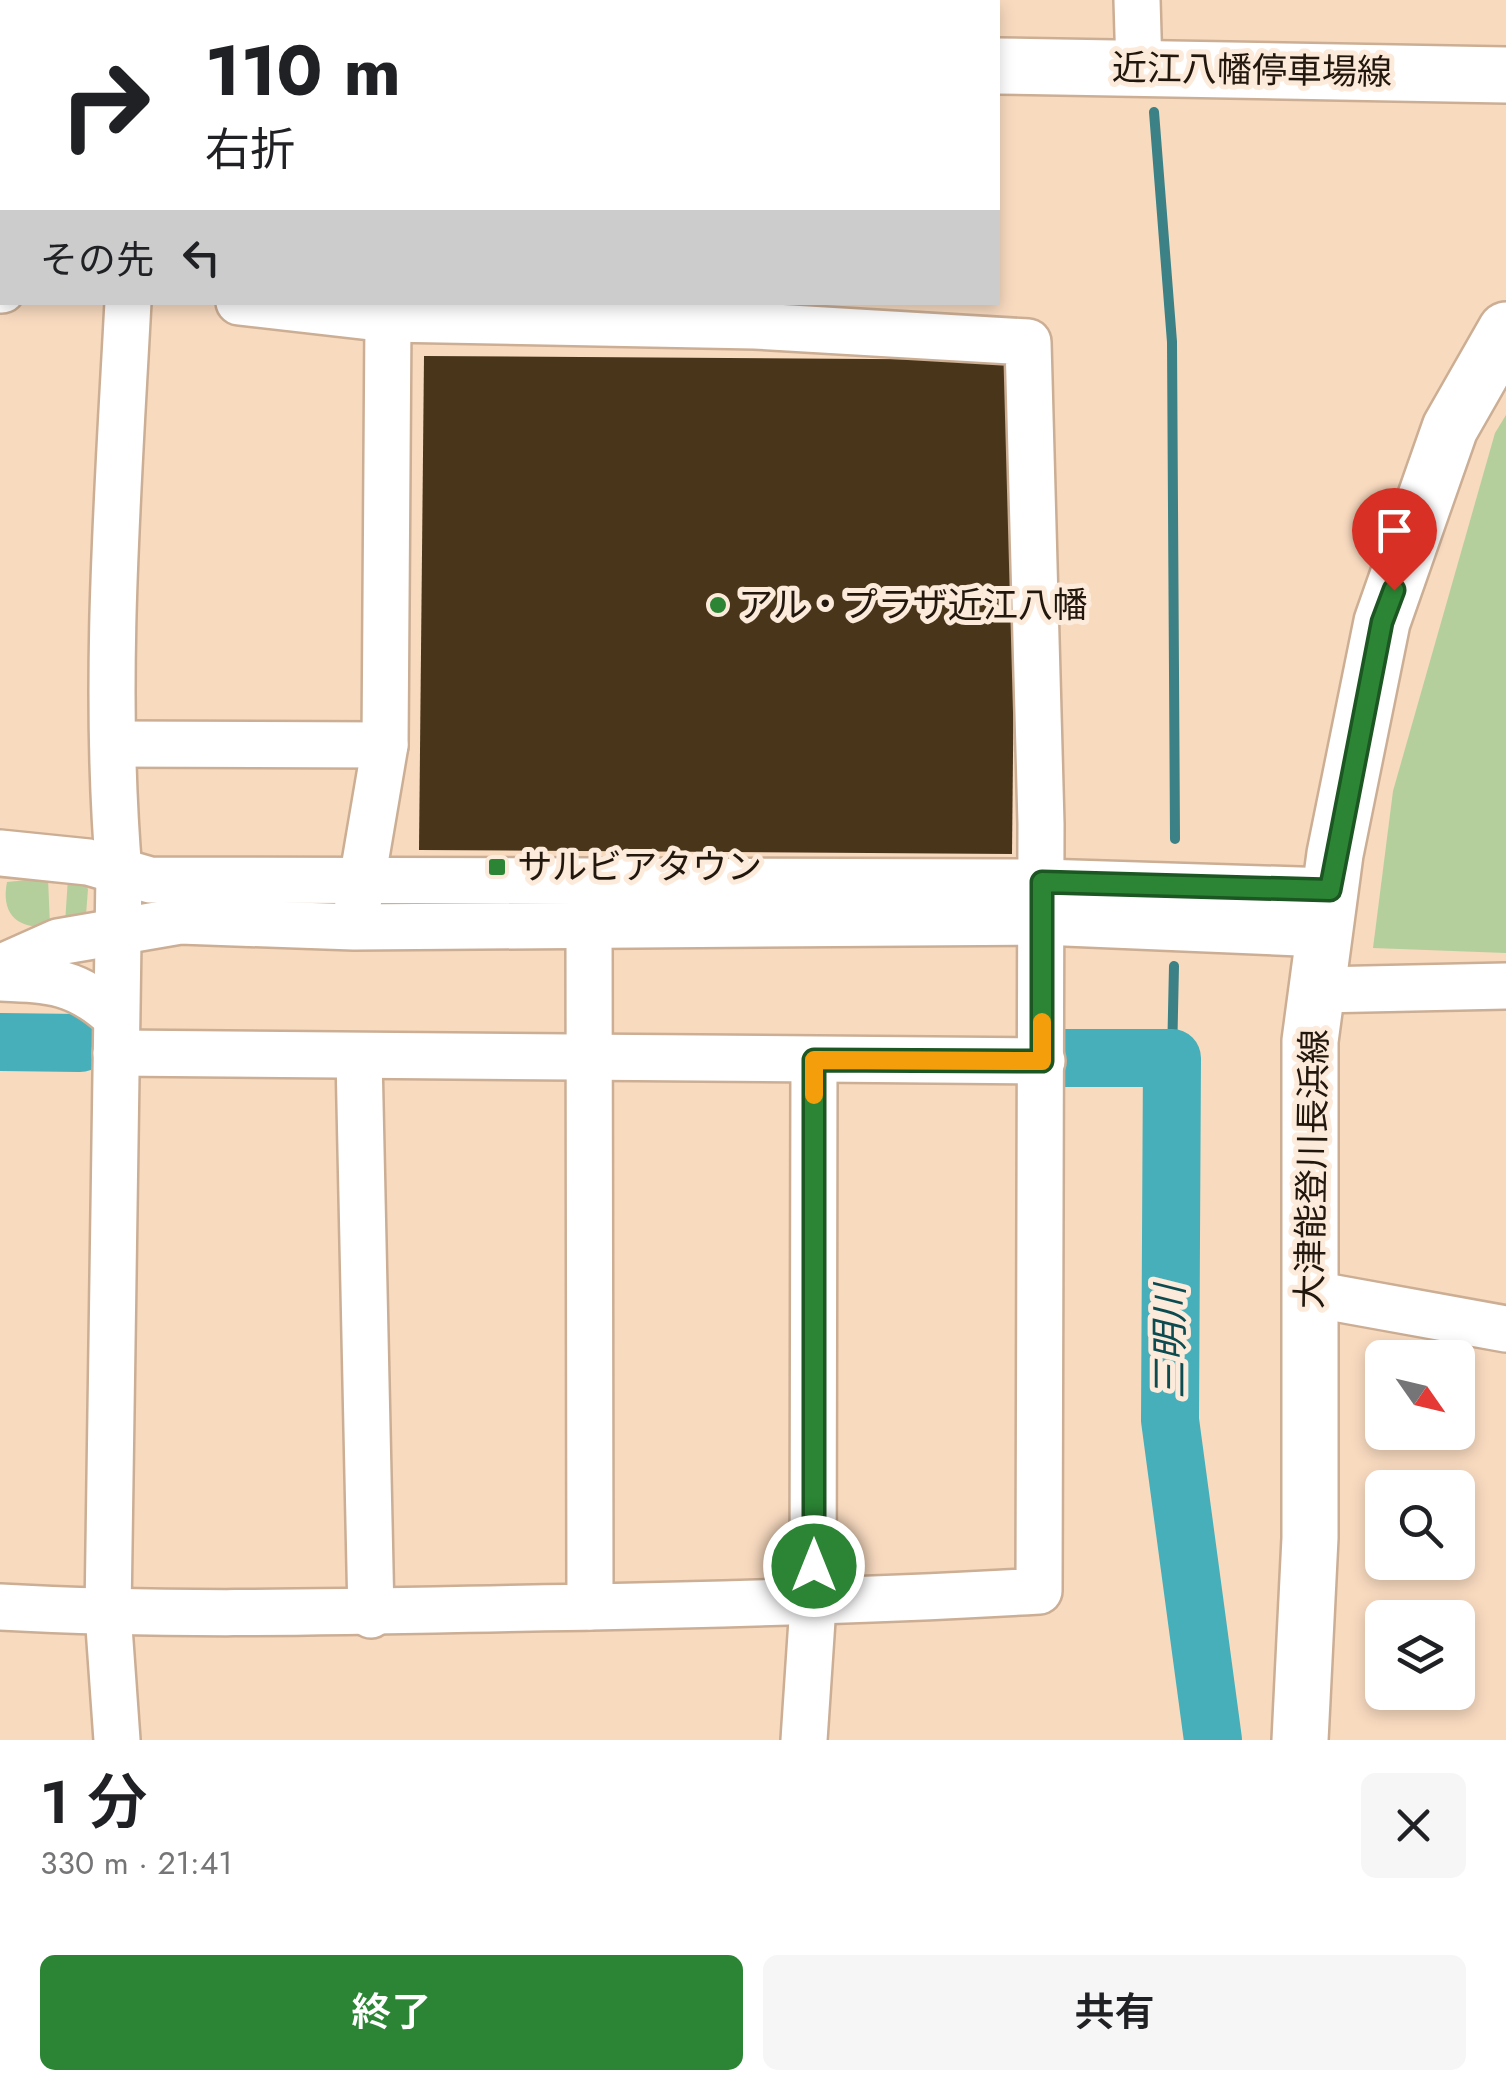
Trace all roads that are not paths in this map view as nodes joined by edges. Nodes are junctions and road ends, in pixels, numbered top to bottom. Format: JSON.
{"nodes":[{"id":1,"x":1137,"y":0,"type":"edge"},
{"id":2,"x":1000,"y":66,"type":"edge"},
{"id":3,"x":1139,"y":69,"type":"junction"},
{"id":4,"x":1506,"y":75,"type":"edge"},
{"id":5,"x":128,"y":305,"type":"edge"},
{"id":6,"x":265,"y":305,"type":"edge"},
{"id":7,"x":584,"y":314,"type":"edge"},
{"id":8,"x":388,"y":319,"type":"junction"},
{"id":9,"x":1506,"y":330,"type":"edge"},
{"id":10,"x":113,"y":744,"type":"junction"},
{"id":11,"x":384,"y":745,"type":"junction"},
{"id":12,"x":0,"y":853,"type":"edge"},
{"id":13,"x":118,"y":873,"type":"junction"},
{"id":14,"x":1042,"y":902,"type":"junction"},
{"id":15,"x":358,"y":905,"type":"junction"},
{"id":16,"x":1326,"y":912,"type":"junction"},
{"id":17,"x":589,"y":926,"type":"junction"},
{"id":18,"x":118,"y":930,"type":"junction"},
{"id":19,"x":0,"y":968,"type":"edge"},
{"id":20,"x":0,"y":978,"type":"edge"},
{"id":21,"x":1506,"y":986,"type":"edge"},
{"id":22,"x":1319,"y":990,"type":"junction"},
{"id":23,"x":116,"y":1035,"type":"junction"},
{"id":24,"x":359,"y":1058,"type":"junction"},
{"id":25,"x":588,"y":1058,"type":"junction"},
{"id":26,"x":814,"y":1060,"type":"junction"},
{"id":27,"x":1042,"y":1061,"type":"junction"},
{"id":28,"x":1309,"y":1297,"type":"junction"},
{"id":29,"x":1506,"y":1330,"type":"edge"},
{"id":30,"x":813,"y":1605,"type":"junction"},
{"id":31,"x":590,"y":1607,"type":"junction"},
{"id":32,"x":0,"y":1608,"type":"edge"},
{"id":33,"x":108,"y":1613,"type":"junction"},
{"id":34,"x":371,"y":1614,"type":"junction"},
{"id":35,"x":116,"y":1740,"type":"edge"},
{"id":36,"x":804,"y":1740,"type":"edge"},
{"id":37,"x":1300,"y":1740,"type":"edge"}],
"edges":[{"from":1,"to":3,"type":"street"},
{"from":2,"to":3,"type":"main road","name":"近江八幡停車場線"},
{"from":3,"to":4,"type":"main road","name":"近江八幡停車場線"},
{"from":5,"to":10,"type":"street"},
{"from":6,"to":8,"type":"street"},
{"from":7,"to":8,"type":"street"},
{"from":7,"to":14,"type":"street"},
{"from":8,"to":11,"type":"street"},
{"from":9,"to":16,"type":"main road","name":"大津能登川長浜線"},
{"from":10,"to":11,"type":"street"},
{"from":10,"to":13,"type":"street"},
{"from":11,"to":15,"type":"street"},
{"from":12,"to":13,"type":"street"},
{"from":13,"to":15,"type":"street"},
{"from":13,"to":18,"type":"street"},
{"from":14,"to":15,"type":"street"},
{"from":14,"to":16,"type":"street"},
{"from":14,"to":17,"type":"street"},
{"from":14,"to":27,"type":"street"},
{"from":15,"to":17,"type":"street"},
{"from":15,"to":18,"type":"street"},
{"from":16,"to":22,"type":"main road","name":"大津能登川長浜線"},
{"from":17,"to":25,"type":"street"},
{"from":18,"to":19,"type":"street"},
{"from":18,"to":23,"type":"street"},
{"from":20,"to":23,"type":"street"},
{"from":21,"to":22,"type":"street"},
{"from":22,"to":28,"type":"main road","name":"大津能登川長浜線"},
{"from":23,"to":24,"type":"street"},
{"from":23,"to":33,"type":"street"},
{"from":24,"to":25,"type":"street"},
{"from":24,"to":34,"type":"street"},
{"from":25,"to":26,"type":"street"},
{"from":25,"to":31,"type":"street"},
{"from":26,"to":27,"type":"street"},
{"from":26,"to":30,"type":"street"},
{"from":27,"to":30,"type":"street"},
{"from":28,"to":29,"type":"street"},
{"from":28,"to":37,"type":"main road","name":"大津能登川長浜線"},
{"from":30,"to":31,"type":"street"},
{"from":30,"to":36,"type":"street"},
{"from":31,"to":34,"type":"street"},
{"from":32,"to":33,"type":"street"},
{"from":33,"to":34,"type":"street"},
{"from":33,"to":35,"type":"street"}]}
